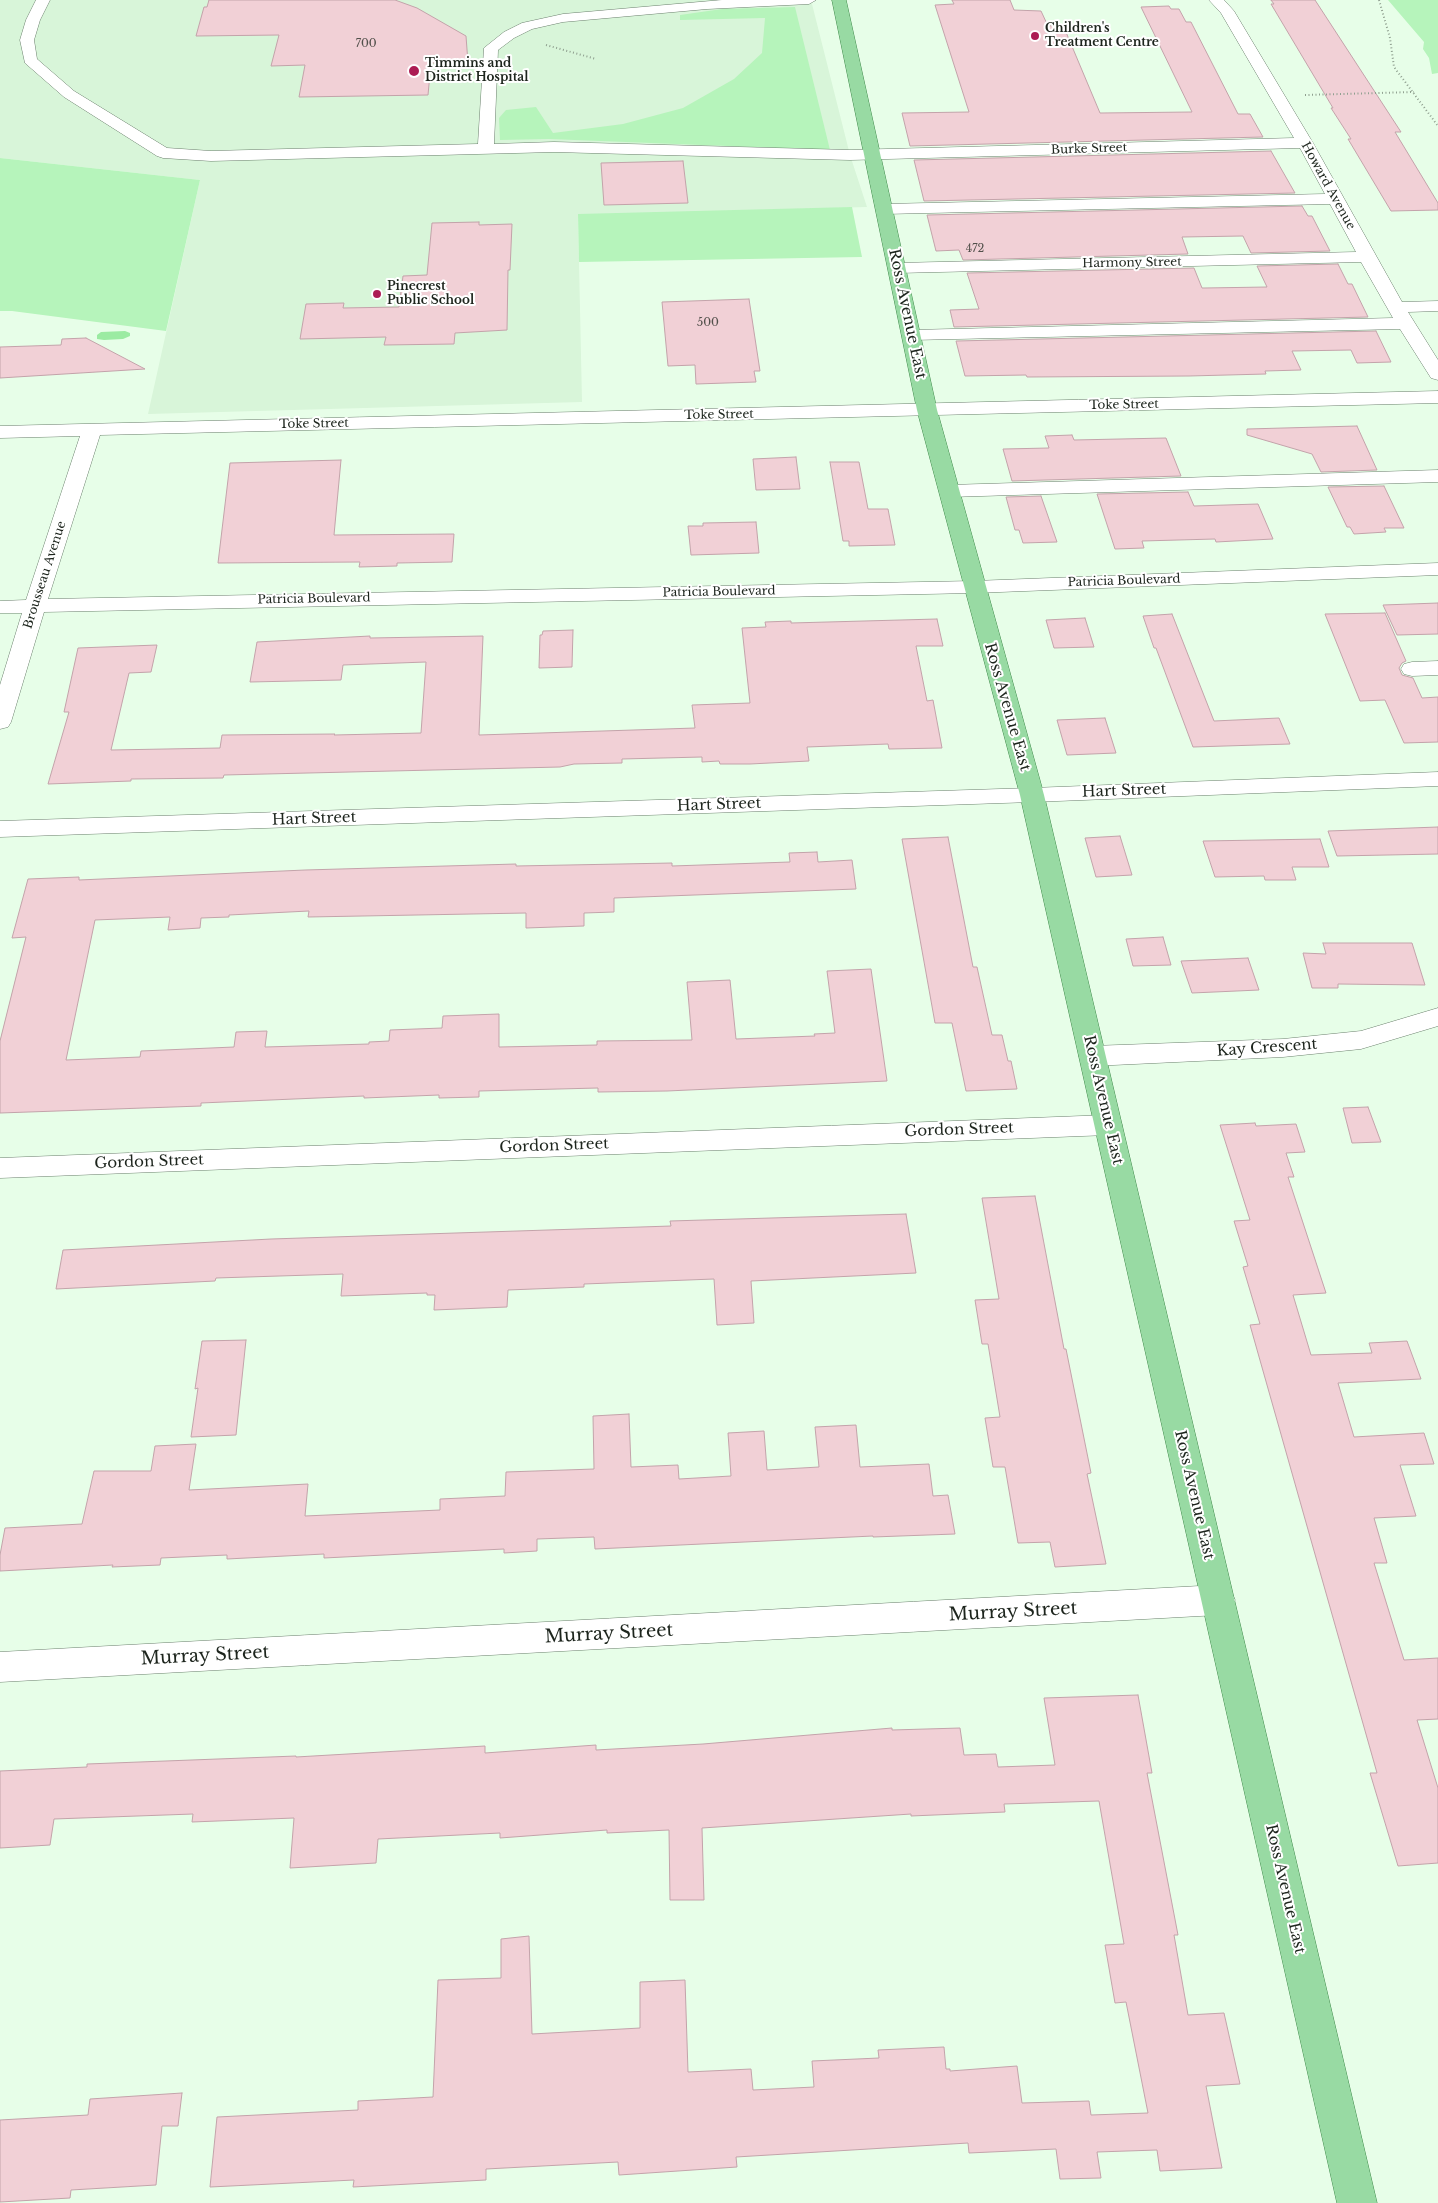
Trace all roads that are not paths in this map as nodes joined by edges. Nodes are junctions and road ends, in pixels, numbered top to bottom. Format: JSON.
{"nodes":[{"id":1,"x":43,"y":0,"type":"edge"},
{"id":2,"x":576,"y":0,"type":"edge"},
{"id":3,"x":809,"y":0,"type":"edge"},
{"id":4,"x":839,"y":0,"type":"edge"},
{"id":5,"x":1216,"y":0,"type":"edge"},
{"id":6,"x":595,"y":14,"type":"junction"},
{"id":7,"x":1305,"y":143,"type":"junction"},
{"id":8,"x":486,"y":148,"type":"junction"},
{"id":9,"x":872,"y":155,"type":"junction"},
{"id":10,"x":1335,"y":199,"type":"junction"},
{"id":11,"x":884,"y":209,"type":"junction"},
{"id":12,"x":1367,"y":258,"type":"junction"},
{"id":13,"x":897,"y":268,"type":"junction"},
{"id":14,"x":1438,"y":306,"type":"edge"},
{"id":15,"x":1401,"y":315,"type":"junction"},
{"id":16,"x":912,"y":335,"type":"junction"},
{"id":17,"x":1433,"y":359,"type":"edge"},
{"id":18,"x":1438,"y":374,"type":"edge"},
{"id":19,"x":1438,"y":397,"type":"edge"},
{"id":20,"x":927,"y":410,"type":"junction"},
{"id":21,"x":92,"y":429,"type":"junction"},
{"id":22,"x":0,"y":432,"type":"edge"},
{"id":23,"x":1438,"y":476,"type":"edge"},
{"id":24,"x":949,"y":491,"type":"junction"},
{"id":25,"x":1438,"y":569,"type":"edge"},
{"id":26,"x":974,"y":587,"type":"junction"},
{"id":27,"x":35,"y":606,"type":"junction"},
{"id":28,"x":0,"y":607,"type":"edge"},
{"id":29,"x":1438,"y":668,"type":"edge"},
{"id":30,"x":1412,"y":669,"type":"dead end"},
{"id":31,"x":0,"y":722,"type":"edge"},
{"id":32,"x":1438,"y":779,"type":"edge"},
{"id":33,"x":1032,"y":795,"type":"junction"},
{"id":34,"x":0,"y":829,"type":"edge"},
{"id":35,"x":1438,"y":1017,"type":"edge"},
{"id":36,"x":1092,"y":1056,"type":"junction"},
{"id":37,"x":1108,"y":1125,"type":"junction"},
{"id":38,"x":0,"y":1168,"type":"edge"},
{"id":39,"x":1218,"y":1600,"type":"junction"},
{"id":40,"x":0,"y":1667,"type":"edge"},
{"id":41,"x":1358,"y":2203,"type":"edge"}],
"edges":[{"from":1,"to":8,"type":"street","name":"Burke Street"},
{"from":2,"to":6,"type":"street"},
{"from":3,"to":6,"type":"street"},
{"from":4,"to":9,"type":"main road","name":"Ross Avenue East"},
{"from":5,"to":7,"type":"street","name":"Howard Avenue"},
{"from":6,"to":8,"type":"street"},
{"from":7,"to":9,"type":"street","name":"Burke Street"},
{"from":7,"to":10,"type":"street","name":"Howard Avenue"},
{"from":8,"to":9,"type":"street","name":"Burke Street"},
{"from":9,"to":11,"type":"main road","name":"Ross Avenue East"},
{"from":10,"to":11,"type":"street"},
{"from":10,"to":12,"type":"street","name":"Howard Avenue"},
{"from":11,"to":13,"type":"main road","name":"Ross Avenue East"},
{"from":12,"to":13,"type":"street","name":"Harmony Street"},
{"from":12,"to":15,"type":"street","name":"Howard Avenue"},
{"from":13,"to":16,"type":"main road","name":"Ross Avenue East"},
{"from":14,"to":15,"type":"street"},
{"from":15,"to":16,"type":"street"},
{"from":15,"to":17,"type":"street","name":"Howard Avenue"},
{"from":16,"to":20,"type":"main road","name":"Ross Avenue East"},
{"from":17,"to":18,"type":"street","name":"Howard Avenue"},
{"from":19,"to":20,"type":"street","name":"Toke Street"},
{"from":20,"to":21,"type":"street","name":"Toke Street"},
{"from":20,"to":24,"type":"main road","name":"Ross Avenue East"},
{"from":21,"to":22,"type":"street","name":"Toke Street"},
{"from":21,"to":27,"type":"street","name":"Brousseau Avenue"},
{"from":23,"to":24,"type":"street"},
{"from":24,"to":26,"type":"main road","name":"Ross Avenue East"},
{"from":25,"to":26,"type":"street","name":"Patricia Boulevard"},
{"from":26,"to":27,"type":"street","name":"Patricia Boulevard"},
{"from":26,"to":33,"type":"main road","name":"Ross Avenue East"},
{"from":27,"to":28,"type":"street","name":"Patricia Boulevard"},
{"from":27,"to":31,"type":"street","name":"Brousseau Avenue"},
{"from":29,"to":30,"type":"street"},
{"from":32,"to":33,"type":"street","name":"Hart Street"},
{"from":33,"to":34,"type":"street","name":"Hart Street"},
{"from":33,"to":36,"type":"main road","name":"Ross Avenue East"},
{"from":35,"to":36,"type":"street","name":"Kay Crescent"},
{"from":36,"to":37,"type":"main road","name":"Ross Avenue East"},
{"from":37,"to":38,"type":"street","name":"Gordon Street"},
{"from":37,"to":39,"type":"main road","name":"Ross Avenue East"},
{"from":39,"to":40,"type":"street","name":"Murray Street"},
{"from":39,"to":41,"type":"main road","name":"Ross Avenue East"}]}
